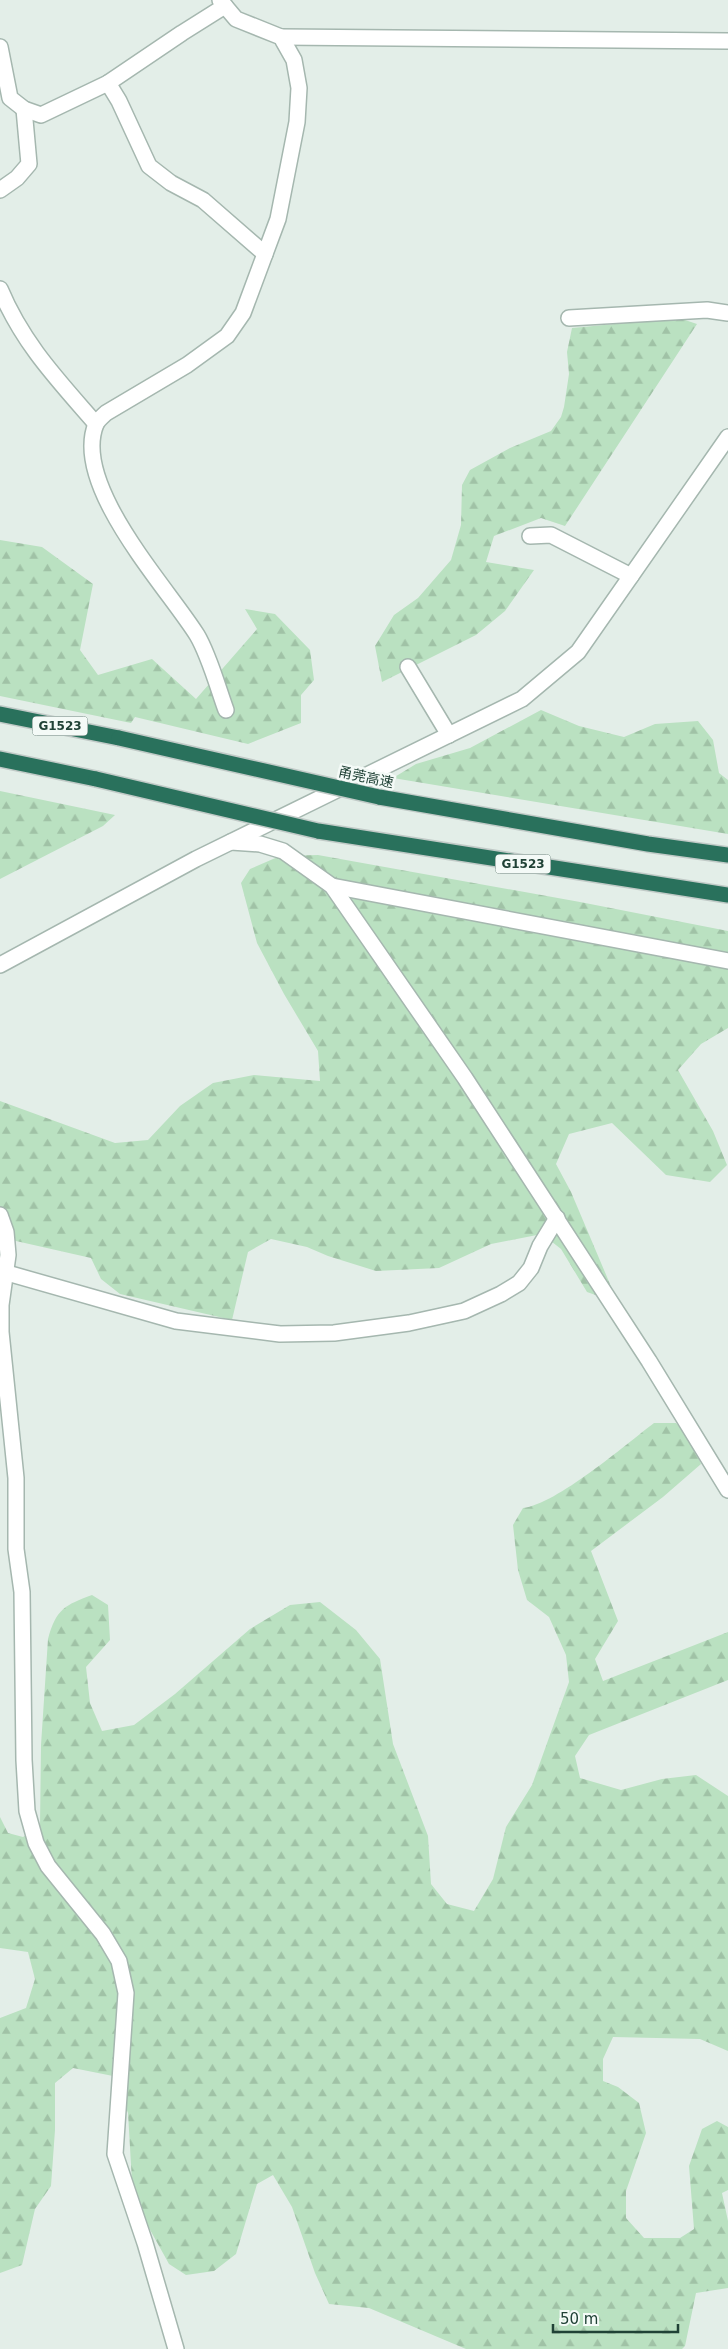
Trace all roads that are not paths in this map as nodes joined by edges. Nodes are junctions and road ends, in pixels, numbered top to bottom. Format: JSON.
{"nodes":[{"id":1,"x":223,"y":3,"type":"edge"},
{"id":2,"x":281,"y":37,"type":"junction"},
{"id":3,"x":728,"y":41,"type":"edge"},
{"id":4,"x":0,"y":47,"type":"edge"},
{"id":5,"x":108,"y":83,"type":"junction"},
{"id":6,"x":24,"y":109,"type":"junction"},
{"id":7,"x":0,"y":190,"type":"edge"},
{"id":8,"x":265,"y":254,"type":"junction"},
{"id":9,"x":0,"y":289,"type":"edge"},
{"id":10,"x":728,"y":313,"type":"edge"},
{"id":11,"x":568,"y":318,"type":"dead end"},
{"id":12,"x":96,"y":424,"type":"junction"},
{"id":13,"x":728,"y":437,"type":"edge"},
{"id":14,"x":530,"y":536,"type":"dead end"},
{"id":15,"x":631,"y":576,"type":"junction"},
{"id":16,"x":408,"y":667,"type":"dead end"},
{"id":17,"x":226,"y":710,"type":"dead end"},
{"id":18,"x":0,"y":714,"type":"edge"},
{"id":19,"x":449,"y":735,"type":"junction"},
{"id":20,"x":0,"y":759,"type":"edge"},
{"id":21,"x":230,"y":842,"type":"junction"},
{"id":22,"x":728,"y":855,"type":"edge"},
{"id":23,"x":332,"y":886,"type":"junction"},
{"id":24,"x":728,"y":895,"type":"edge"},
{"id":25,"x":728,"y":961,"type":"edge"},
{"id":26,"x":0,"y":965,"type":"edge"},
{"id":27,"x":0,"y":1214,"type":"edge"},
{"id":28,"x":557,"y":1218,"type":"junction"},
{"id":29,"x":3,"y":1271,"type":"edge"},
{"id":30,"x":728,"y":1490,"type":"edge"},
{"id":31,"x":176,"y":2349,"type":"edge"}],
"edges":[{"from":1,"to":2,"type":"street"},
{"from":1,"to":5,"type":"street"},
{"from":2,"to":3,"type":"street"},
{"from":2,"to":8,"type":"street"},
{"from":4,"to":6,"type":"street"},
{"from":5,"to":6,"type":"street"},
{"from":5,"to":8,"type":"street"},
{"from":6,"to":7,"type":"street"},
{"from":8,"to":12,"type":"street"},
{"from":9,"to":12,"type":"street"},
{"from":10,"to":11,"type":"street"},
{"from":12,"to":17,"type":"street"},
{"from":13,"to":15,"type":"street"},
{"from":14,"to":15,"type":"street"},
{"from":15,"to":19,"type":"street"},
{"from":16,"to":19,"type":"street"},
{"from":18,"to":22,"type":"highway","name":"甬莞高速","number":"G1523","bridge":true},
{"from":19,"to":21,"type":"street"},
{"from":20,"to":24,"type":"highway","number":"G1523","bridge":true},
{"from":21,"to":23,"type":"street"},
{"from":21,"to":26,"type":"street"},
{"from":23,"to":25,"type":"street"},
{"from":23,"to":28,"type":"street"},
{"from":27,"to":29,"type":"street"},
{"from":28,"to":29,"type":"street"},
{"from":28,"to":30,"type":"street"},
{"from":29,"to":31,"type":"street"}]}
